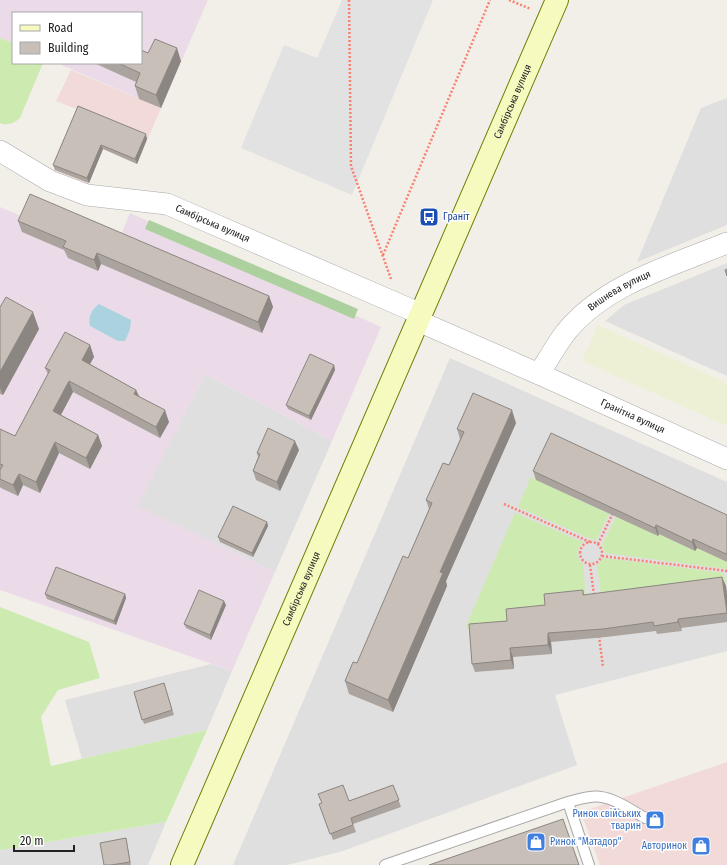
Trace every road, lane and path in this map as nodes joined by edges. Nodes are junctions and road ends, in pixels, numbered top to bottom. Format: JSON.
{"nodes":[{"id":1,"x":349,"y":0,"type":"edge"},
{"id":2,"x":490,"y":0,"type":"edge"},
{"id":3,"x":557,"y":0,"type":"edge"},
{"id":4,"x":0,"y":151,"type":"edge"},
{"id":5,"x":727,"y":243,"type":"edge"},
{"id":6,"x":383,"y":255,"type":"junction"},
{"id":7,"x":399,"y":304,"type":"junction"},
{"id":8,"x":419,"y":317,"type":"junction"},
{"id":9,"x":539,"y":374,"type":"junction"},
{"id":10,"x":727,"y":459,"type":"edge"},
{"id":11,"x":504,"y":504,"type":"dead end"},
{"id":12,"x":615,"y":508,"type":"edge"},
{"id":13,"x":590,"y":542,"type":"junction"},
{"id":14,"x":598,"y":544,"type":"junction"},
{"id":15,"x":602,"y":556,"type":"junction"},
{"id":16,"x":590,"y":565,"type":"junction"},
{"id":17,"x":727,"y":571,"type":"edge"},
{"id":18,"x":594,"y":596,"type":"edge"},
{"id":19,"x":599,"y":636,"type":"edge"},
{"id":20,"x":603,"y":667,"type":"dead end"},
{"id":21,"x":568,"y":802,"type":"junction"},
{"id":22,"x":645,"y":818,"type":"dead end"},
{"id":23,"x":182,"y":865,"type":"edge"},
{"id":24,"x":385,"y":865,"type":"edge"},
{"id":25,"x":589,"y":865,"type":"edge"}],
"edges":[{"from":1,"to":6,"type":"path"},
{"from":2,"to":6,"type":"path"},
{"from":3,"to":8,"type":"main road","name":"Самбірська вулиця"},
{"from":4,"to":7,"type":"street","name":"Самбірська вулиця"},
{"from":5,"to":9,"type":"street","name":"Вишнева вулиця"},
{"from":6,"to":7,"type":"path"},
{"from":7,"to":8,"type":"street","name":"Самбірська вулиця"},
{"from":8,"to":9,"type":"street","name":"Гранітна вулиця"},
{"from":8,"to":23,"type":"main road","name":"Самбірська вулиця"},
{"from":9,"to":10,"type":"street","name":"Гранітна вулиця"},
{"from":11,"to":13,"type":"path"},
{"from":12,"to":14,"type":"path"},
{"from":13,"to":14,"type":"path"},
{"from":13,"to":16,"type":"path"},
{"from":14,"to":15,"type":"path"},
{"from":15,"to":16,"type":"path"},
{"from":15,"to":17,"type":"path"},
{"from":16,"to":18,"type":"path"},
{"from":19,"to":20,"type":"path"},
{"from":21,"to":22,"type":"lane"},
{"from":21,"to":24,"type":"lane"},
{"from":21,"to":25,"type":"lane"}]}
